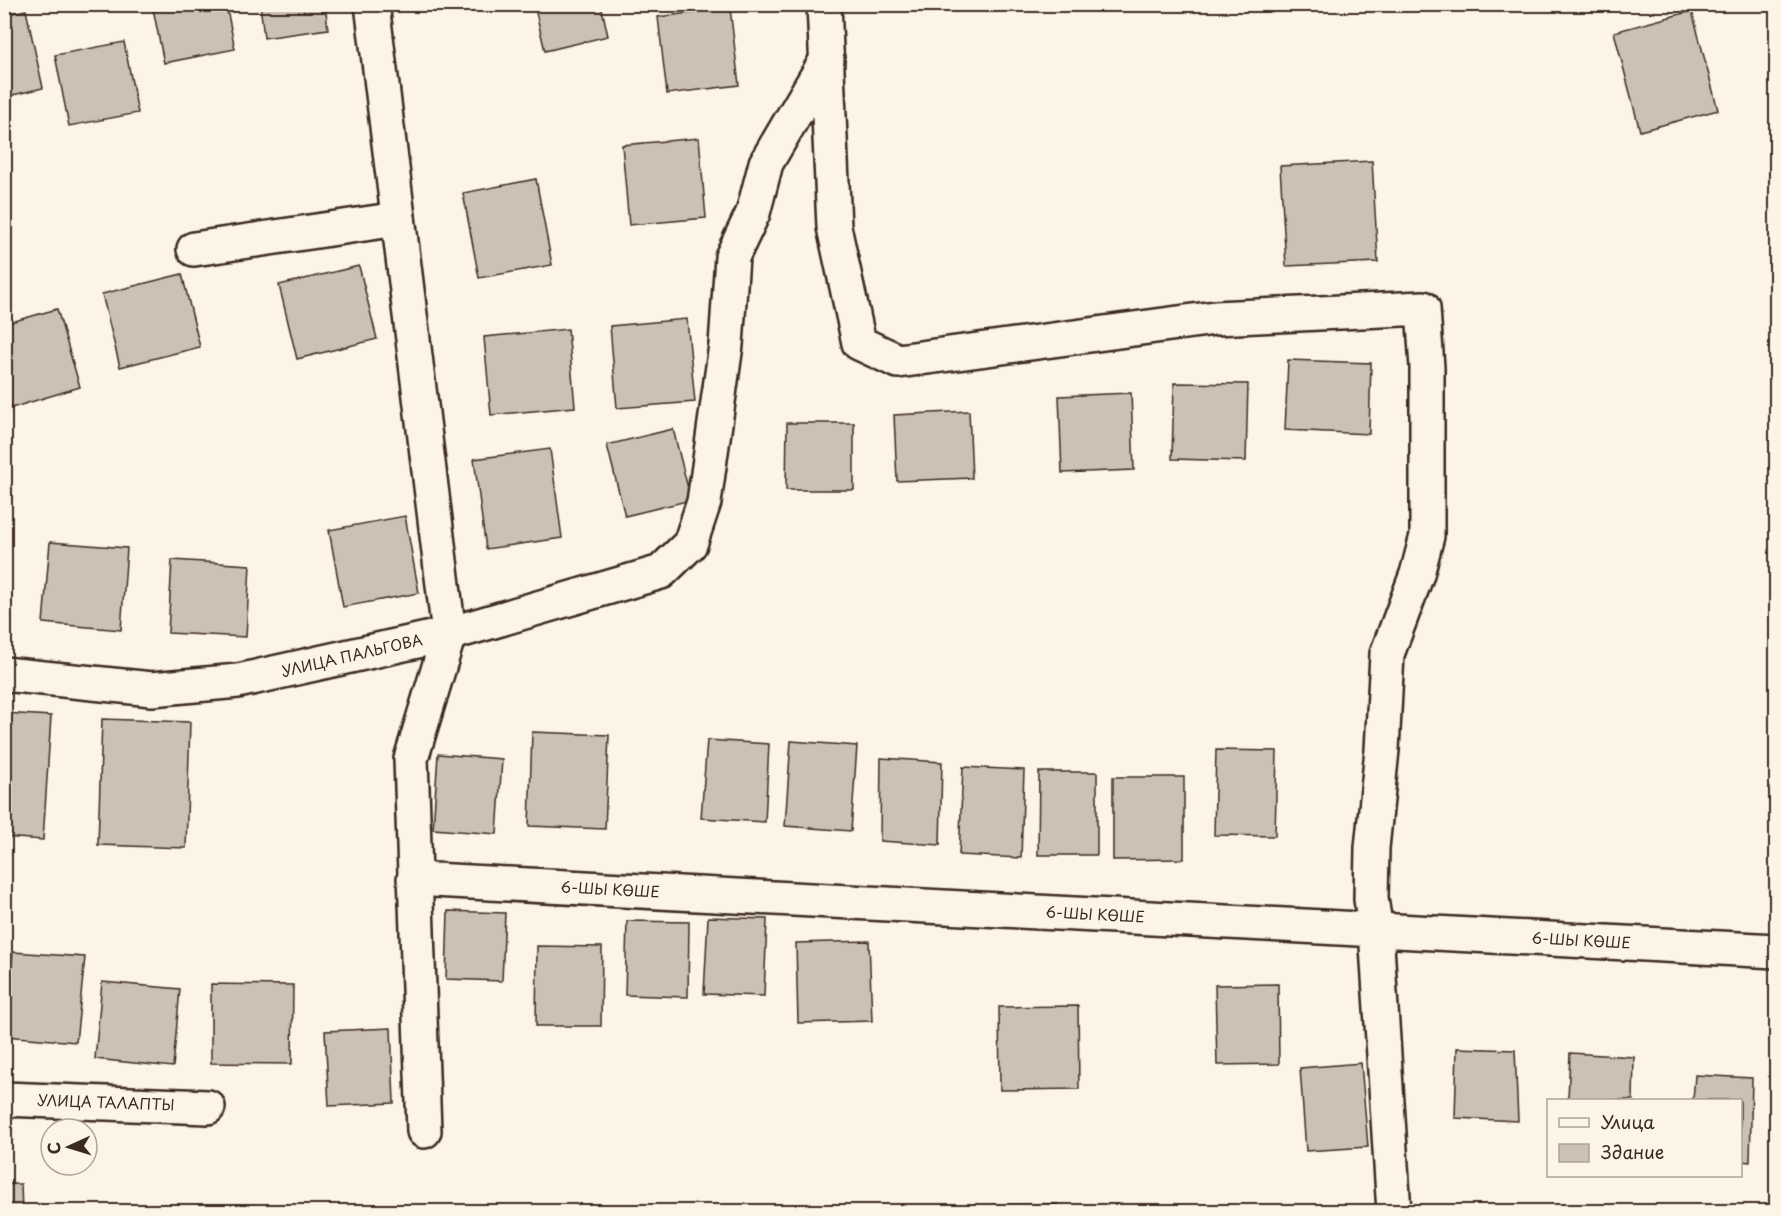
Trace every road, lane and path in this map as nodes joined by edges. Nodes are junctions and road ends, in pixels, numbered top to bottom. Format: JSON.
{"nodes":[{"id":1,"x":372,"y":4,"type":"edge"},
{"id":2,"x":824,"y":4,"type":"edge"},
{"id":3,"x":827,"y":59,"type":"junction"},
{"id":4,"x":398,"y":219,"type":"junction"},
{"id":5,"x":194,"y":249,"type":"dead end"},
{"id":6,"x":449,"y":634,"type":"junction"},
{"id":7,"x":4,"y":674,"type":"edge"},
{"id":8,"x":414,"y":879,"type":"junction"},
{"id":9,"x":1376,"y":930,"type":"junction"},
{"id":10,"x":1776,"y":951,"type":"edge"},
{"id":11,"x":4,"y":1099,"type":"edge"},
{"id":12,"x":208,"y":1107,"type":"dead end"},
{"id":13,"x":424,"y":1131,"type":"dead end"},
{"id":14,"x":1394,"y":1212,"type":"edge"}],
"edges":[{"from":1,"to":4,"type":"street"},
{"from":2,"to":3,"type":"street"},
{"from":3,"to":6,"type":"street"},
{"from":3,"to":9,"type":"street"},
{"from":4,"to":5,"type":"street"},
{"from":4,"to":6,"type":"street"},
{"from":6,"to":7,"type":"street","name":"УЛИЦА ПАЛЬГОВА"},
{"from":6,"to":8,"type":"street","name":"УЛИЦА ПАЛЬГОВА"},
{"from":8,"to":9,"type":"street","name":"6-ШЫ КӨШЕ"},
{"from":8,"to":13,"type":"street","name":"УЛИЦА ПАЛЬГОВА"},
{"from":9,"to":10,"type":"street","name":"6-ШЫ КӨШЕ"},
{"from":9,"to":14,"type":"street"},
{"from":11,"to":12,"type":"street","name":"УЛИЦА ТАЛАПТЫ"}]}
